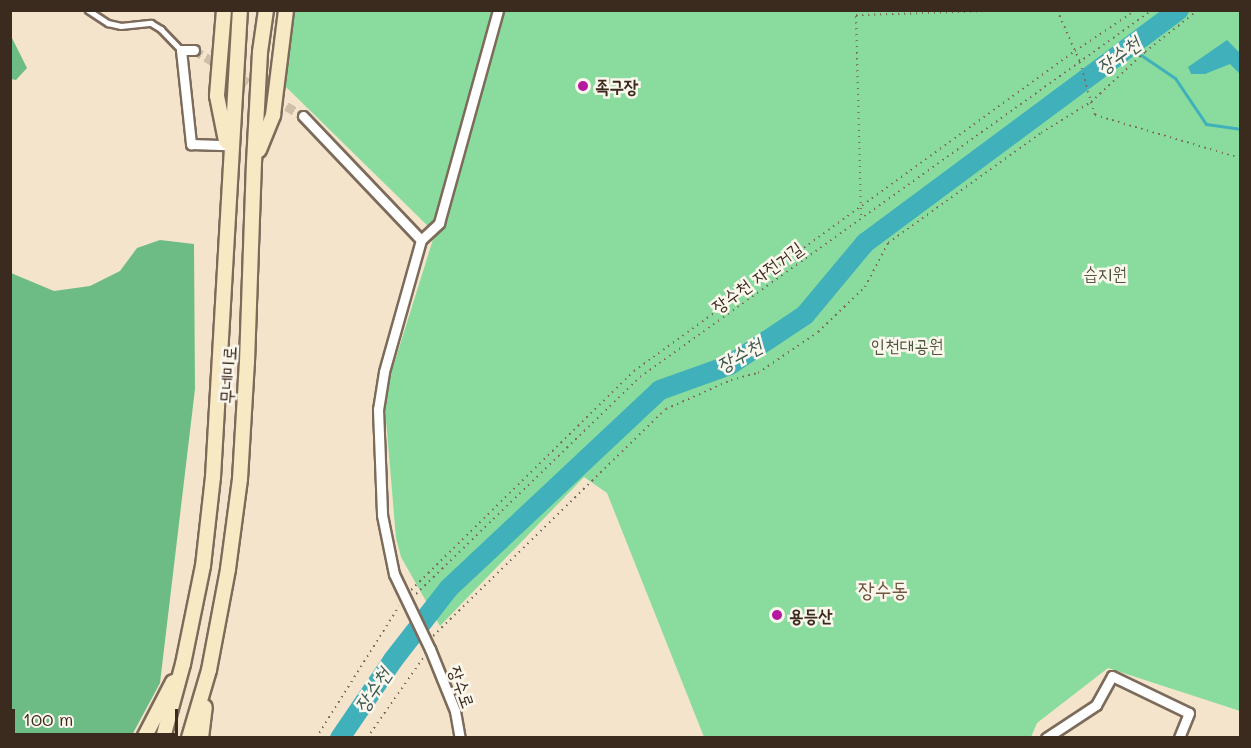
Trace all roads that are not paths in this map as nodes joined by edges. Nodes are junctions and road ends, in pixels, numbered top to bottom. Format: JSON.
{"nodes":[{"id":1,"x":88,"y":10,"type":"edge"},
{"id":2,"x":224,"y":10,"type":"edge"},
{"id":3,"x":240,"y":10,"type":"edge"},
{"id":4,"x":266,"y":10,"type":"edge"},
{"id":5,"x":286,"y":10,"type":"edge"},
{"id":6,"x":498,"y":10,"type":"edge"},
{"id":7,"x":181,"y":50,"type":"junction"},
{"id":8,"x":194,"y":50,"type":"tunnel mouth"},
{"id":9,"x":303,"y":116,"type":"tunnel mouth"},
{"id":10,"x":227,"y":145,"type":"junction"},
{"id":11,"x":231,"y":163,"type":"junction"},
{"id":12,"x":254,"y":163,"type":"junction"},
{"id":13,"x":421,"y":240,"type":"junction"},
{"id":14,"x":183,"y":664,"type":"junction"},
{"id":15,"x":209,"y":670,"type":"junction"},
{"id":16,"x":144,"y":738,"type":"edge"},
{"id":17,"x":163,"y":738,"type":"edge"},
{"id":18,"x":189,"y":738,"type":"edge"},
{"id":19,"x":201,"y":738,"type":"edge"},
{"id":20,"x":460,"y":738,"type":"edge"},
{"id":21,"x":1046,"y":738,"type":"edge"},
{"id":22,"x":1179,"y":738,"type":"edge"}],
"edges":[{"from":1,"to":7,"type":"lane"},
{"from":2,"to":10,"type":"main road"},
{"from":3,"to":11,"type":"main road","name":"무네미로"},
{"from":4,"to":12,"type":"main road","name":"무네미로"},
{"from":5,"to":12,"type":"main road"},
{"from":6,"to":13,"type":"street"},
{"from":7,"to":8,"type":"street"},
{"from":7,"to":10,"type":"street"},
{"from":9,"to":13,"type":"street"},
{"from":10,"to":11,"type":"main road"},
{"from":11,"to":14,"type":"main road","name":"무네미로"},
{"from":12,"to":15,"type":"main road","name":"무네미로"},
{"from":13,"to":20,"type":"street","name":"장수로"},
{"from":14,"to":16,"type":"main road"},
{"from":14,"to":17,"type":"main road","name":"무네미로"},
{"from":15,"to":18,"type":"main road","name":"무네미로"},
{"from":15,"to":19,"type":"main road"},
{"from":21,"to":22,"type":"street"}]}
